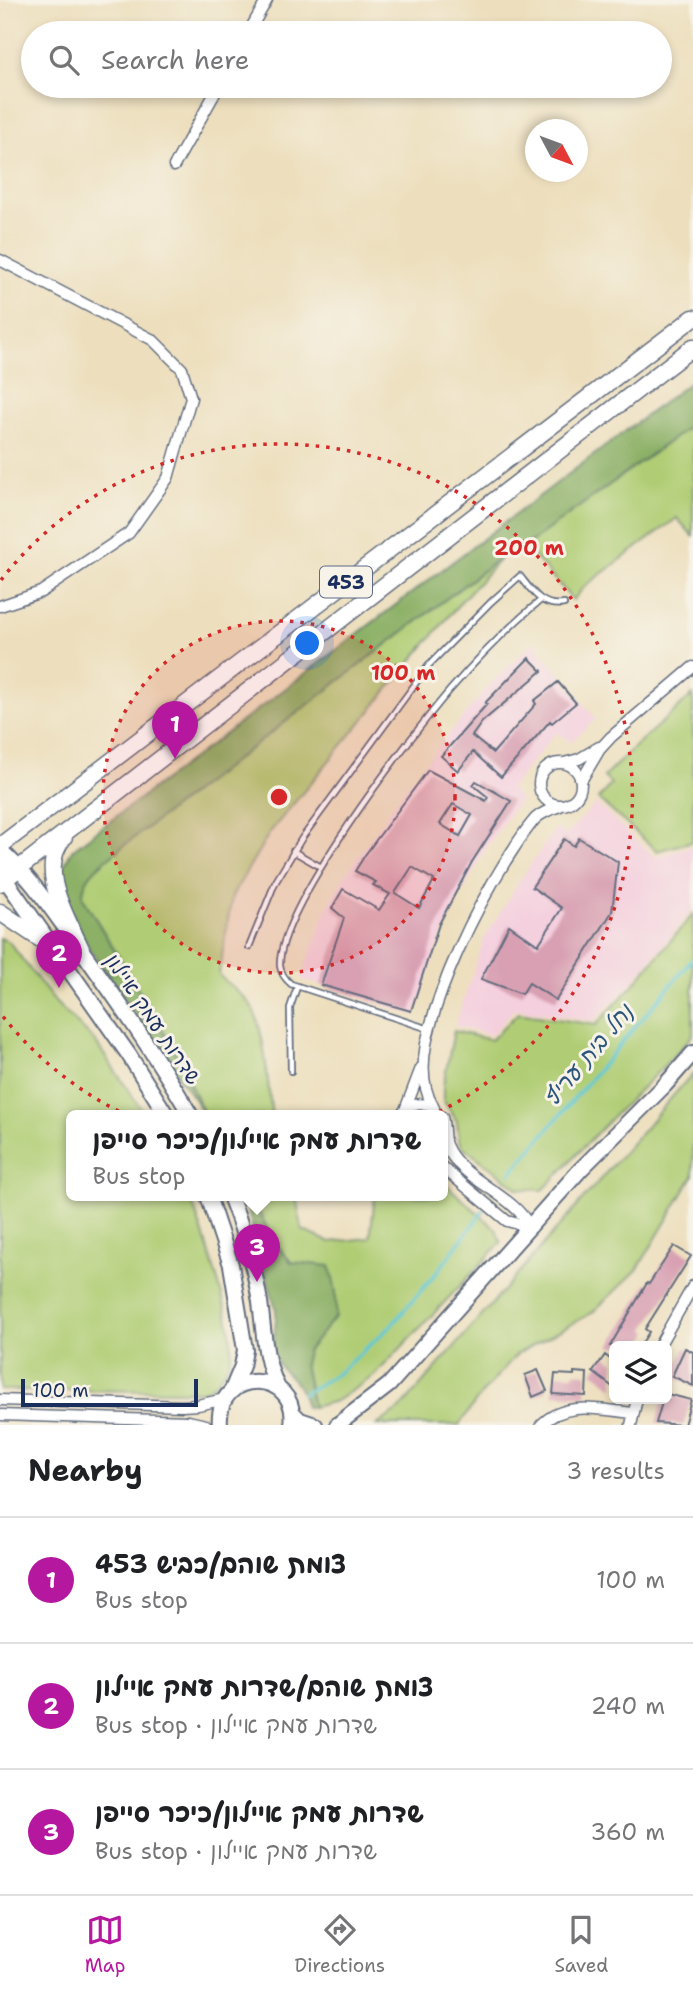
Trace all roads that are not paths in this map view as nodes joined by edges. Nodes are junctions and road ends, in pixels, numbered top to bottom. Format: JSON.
{"nodes":[{"id":1,"x":267,"y":0,"type":"edge"},
{"id":2,"x":255,"y":21,"type":"edge"},
{"id":3,"x":212,"y":98,"type":"edge"},
{"id":4,"x":174,"y":166,"type":"dead end"},
{"id":5,"x":0,"y":260,"type":"edge"},
{"id":6,"x":693,"y":318,"type":"edge"},
{"id":7,"x":693,"y":347,"type":"edge"},
{"id":8,"x":685,"y":356,"type":"edge"},
{"id":9,"x":541,"y":600,"type":"junction"},
{"id":10,"x":564,"y":604,"type":"dead end"},
{"id":11,"x":0,"y":606,"type":"edge"},
{"id":12,"x":693,"y":667,"type":"edge"},
{"id":13,"x":605,"y":743,"type":"junction"},
{"id":14,"x":564,"y":763,"type":"junction"},
{"id":15,"x":581,"y":780,"type":"junction"},
{"id":16,"x":539,"y":789,"type":"junction"},
{"id":17,"x":560,"y":806,"type":"junction"},
{"id":18,"x":75,"y":825,"type":"junction"},
{"id":19,"x":528,"y":828,"type":"junction"},
{"id":20,"x":0,"y":848,"type":"edge"},
{"id":21,"x":293,"y":851,"type":"junction"},
{"id":22,"x":0,"y":859,"type":"edge"},
{"id":23,"x":321,"y":867,"type":"junction"},
{"id":24,"x":21,"y":868,"type":"junction"},
{"id":25,"x":2,"y":881,"type":"edge"},
{"id":26,"x":0,"y":912,"type":"edge"},
{"id":27,"x":250,"y":947,"type":"dead end"},
{"id":28,"x":81,"y":949,"type":"junction"},
{"id":29,"x":57,"y":950,"type":"junction"},
{"id":30,"x":297,"y":987,"type":"junction"},
{"id":31,"x":430,"y":1030,"type":"junction"},
{"id":32,"x":693,"y":1053,"type":"edge"},
{"id":33,"x":424,"y":1058,"type":"junction"},
{"id":34,"x":291,"y":1071,"type":"dead end"},
{"id":35,"x":433,"y":1106,"type":"junction"},
{"id":36,"x":163,"y":1110,"type":"edge"},
{"id":37,"x":188,"y":1110,"type":"edge"},
{"id":38,"x":404,"y":1110,"type":"edge"},
{"id":39,"x":408,"y":1110,"type":"edge"},
{"id":40,"x":436,"y":1110,"type":"edge"},
{"id":41,"x":448,"y":1148,"type":"edge"},
{"id":42,"x":448,"y":1171,"type":"edge"},
{"id":43,"x":210,"y":1201,"type":"edge"},
{"id":44,"x":232,"y":1201,"type":"edge"},
{"id":45,"x":530,"y":1227,"type":"junction"},
{"id":46,"x":693,"y":1286,"type":"edge"},
{"id":47,"x":662,"y":1341,"type":"edge"},
{"id":48,"x":278,"y":1388,"type":"junction"},
{"id":49,"x":228,"y":1395,"type":"junction"},
{"id":50,"x":0,"y":1400,"type":"edge"},
{"id":51,"x":635,"y":1404,"type":"edge"},
{"id":52,"x":632,"y":1413,"type":"junction"},
{"id":53,"x":0,"y":1415,"type":"edge"},
{"id":54,"x":292,"y":1419,"type":"edge"},
{"id":55,"x":343,"y":1421,"type":"edge"},
{"id":56,"x":206,"y":1425,"type":"edge"},
{"id":57,"x":220,"y":1425,"type":"edge"},
{"id":58,"x":315,"y":1425,"type":"edge"},
{"id":59,"x":327,"y":1425,"type":"edge"},
{"id":60,"x":541,"y":1425,"type":"edge"},
{"id":61,"x":631,"y":1425,"type":"edge"}],
"edges":[{"from":1,"to":2,"type":"street"},
{"from":3,"to":4,"type":"street"},
{"from":5,"to":11,"type":"street"},
{"from":6,"to":20,"type":"main road","number":"453"},
{"from":7,"to":8,"type":"main road","number":"453"},
{"from":8,"to":18,"type":"main road","number":"453"},
{"from":9,"to":10,"type":"lane"},
{"from":9,"to":21,"type":"lane"},
{"from":9,"to":23,"type":"lane"},
{"from":12,"to":13,"type":"street"},
{"from":13,"to":14,"type":"street"},
{"from":13,"to":15,"type":"street"},
{"from":14,"to":15,"type":"street"},
{"from":14,"to":16,"type":"street"},
{"from":15,"to":17,"type":"street"},
{"from":16,"to":17,"type":"street"},
{"from":16,"to":19,"type":"street"},
{"from":17,"to":19,"type":"street"},
{"from":18,"to":24,"type":"main road","number":"453"},
{"from":18,"to":28,"type":"main road"},
{"from":19,"to":31,"type":"street"},
{"from":20,"to":24,"type":"main road","name":"שדרות עמק איילון"},
{"from":21,"to":23,"type":"lane"},
{"from":21,"to":27,"type":"lane"},
{"from":22,"to":25,"type":"main road","name":"שדרות עמק איילון"},
{"from":23,"to":30,"type":"lane"},
{"from":24,"to":25,"type":"main road","number":"453"},
{"from":24,"to":28,"type":"main road","name":"שדרות עמק איילון"},
{"from":25,"to":29,"type":"main road","name":"שדרות עמק איילון"},
{"from":26,"to":29,"type":"main road"},
{"from":28,"to":37,"type":"main road","name":"שדרות עמק איילון"},
{"from":29,"to":36,"type":"main road","name":"שדרות עמק איילון"},
{"from":30,"to":31,"type":"lane"},
{"from":30,"to":34,"type":"lane"},
{"from":31,"to":33,"type":"street"},
{"from":32,"to":45,"type":"main road"},
{"from":33,"to":35,"type":"street"},
{"from":33,"to":38,"type":"street"},
{"from":35,"to":39,"type":"street"},
{"from":35,"to":40,"type":"street"},
{"from":41,"to":45,"type":"street"},
{"from":42,"to":45,"type":"street"},
{"from":43,"to":49,"type":"main road"},
{"from":44,"to":48,"type":"main road"},
{"from":45,"to":55,"type":"main road"},
{"from":46,"to":47,"type":"street"},
{"from":48,"to":49,"type":"main road"},
{"from":48,"to":54,"type":"main road"},
{"from":49,"to":50,"type":"street"},
{"from":49,"to":57,"type":"main road"},
{"from":51,"to":52,"type":"street"},
{"from":52,"to":60,"type":"street"},
{"from":52,"to":61,"type":"street"},
{"from":53,"to":56,"type":"street"},
{"from":54,"to":58,"type":"main road"},
{"from":55,"to":59,"type":"main road"}]}
